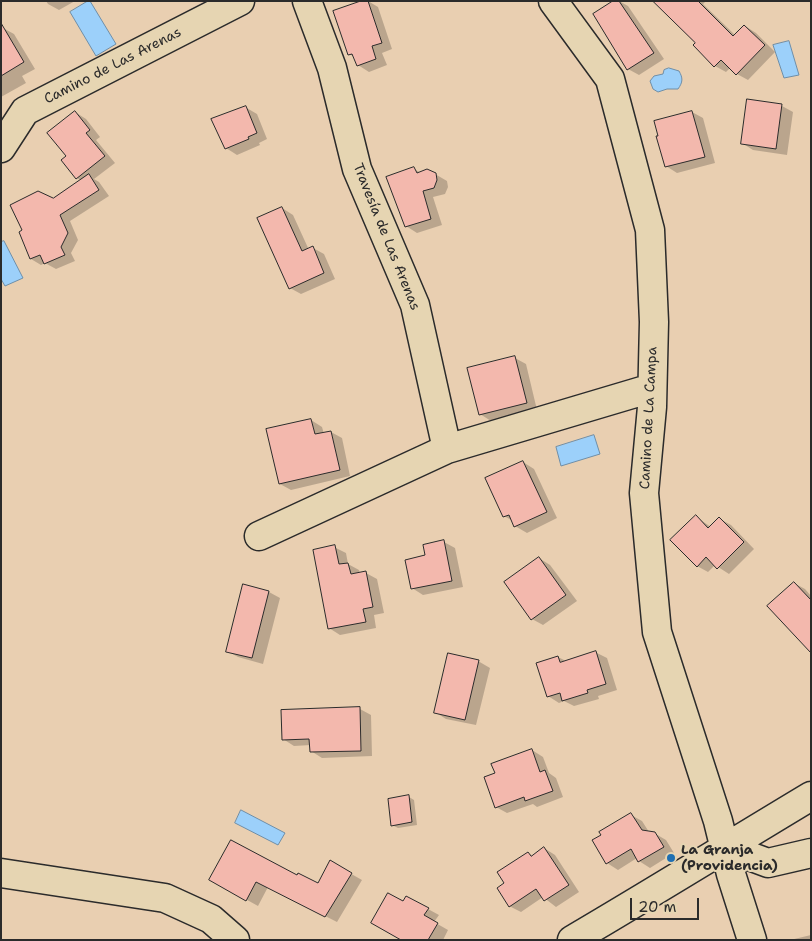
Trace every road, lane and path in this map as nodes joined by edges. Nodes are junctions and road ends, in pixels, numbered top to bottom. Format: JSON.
{"nodes":[{"id":1,"x":240,"y":1,"type":"edge"},
{"id":2,"x":307,"y":1,"type":"edge"},
{"id":3,"x":553,"y":1,"type":"edge"},
{"id":4,"x":1,"y":148,"type":"edge"},
{"id":5,"x":652,"y":388,"type":"junction"},
{"id":6,"x":447,"y":449,"type":"junction"},
{"id":7,"x":259,"y":536,"type":"dead end"},
{"id":8,"x":811,"y":796,"type":"edge"},
{"id":9,"x":725,"y":847,"type":"junction"},
{"id":10,"x":811,"y":854,"type":"edge"},
{"id":11,"x":1,"y":874,"type":"edge"},
{"id":12,"x":235,"y":940,"type":"edge"},
{"id":13,"x":572,"y":940,"type":"edge"},
{"id":14,"x":752,"y":940,"type":"edge"}],
"edges":[{"from":1,"to":4,"type":"street","name":"Camino de Las Arenas"},
{"from":2,"to":6,"type":"street","name":"Travesía de Las Arenas"},
{"from":3,"to":5,"type":"street","name":"Camino de La Campa"},
{"from":5,"to":6,"type":"street"},
{"from":5,"to":9,"type":"street","name":"Camino de La Campa"},
{"from":6,"to":7,"type":"street"},
{"from":8,"to":9,"type":"street"},
{"from":9,"to":10,"type":"street"},
{"from":9,"to":13,"type":"street"},
{"from":9,"to":14,"type":"street","name":"Camino de La Campa"},
{"from":11,"to":12,"type":"street"}]}
